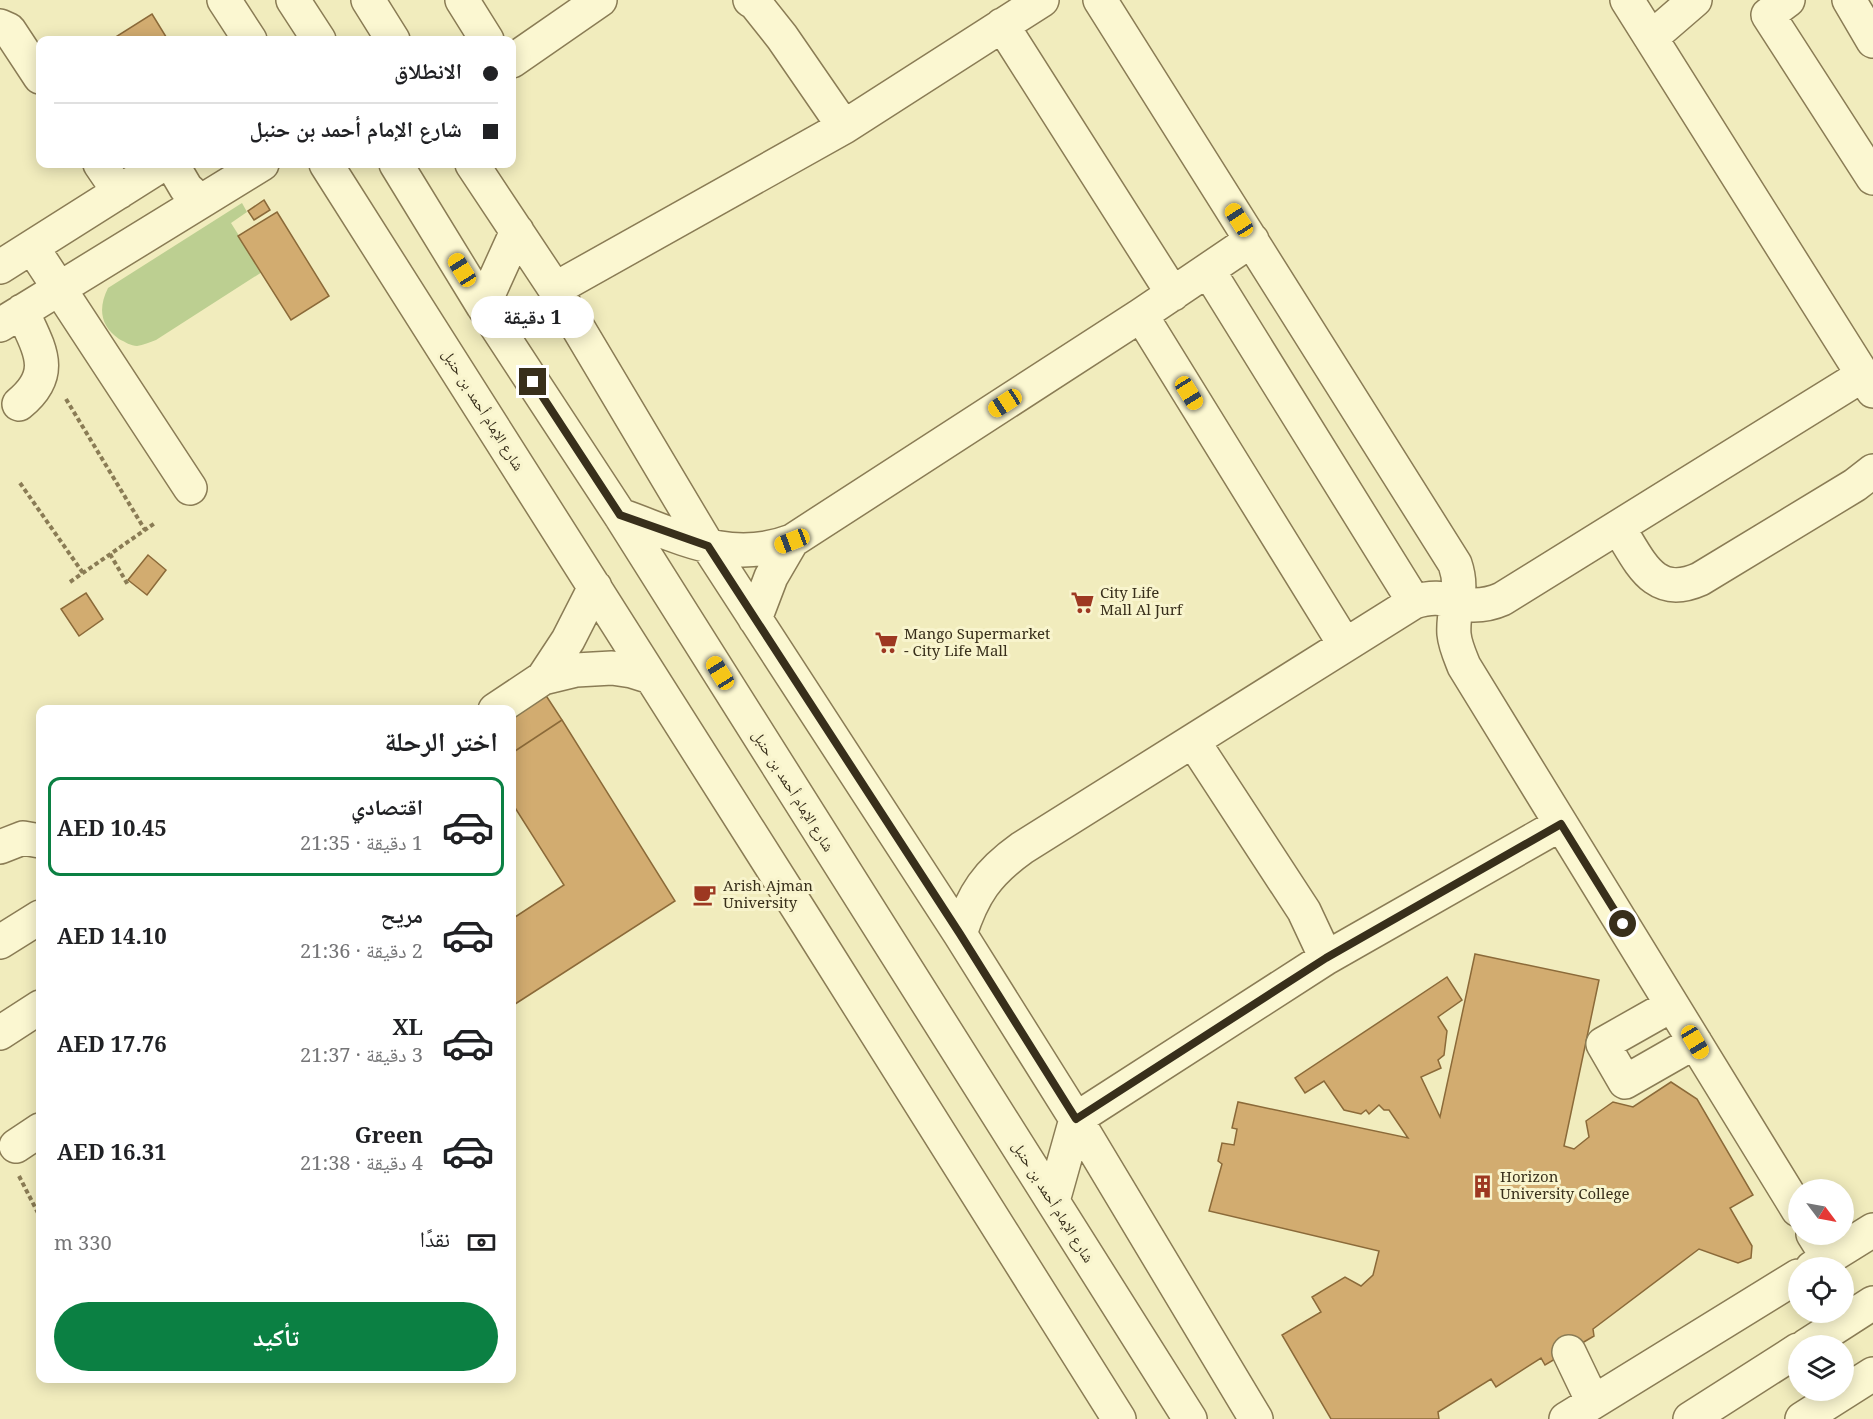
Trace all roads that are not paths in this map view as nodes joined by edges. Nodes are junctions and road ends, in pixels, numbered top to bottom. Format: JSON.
{"nodes":[{"id":1,"x":224,"y":0,"type":"edge"},
{"id":2,"x":293,"y":0,"type":"edge"},
{"id":3,"x":368,"y":0,"type":"edge"},
{"id":4,"x":462,"y":0,"type":"edge"},
{"id":5,"x":600,"y":0,"type":"edge"},
{"id":6,"x":750,"y":0,"type":"edge"},
{"id":7,"x":1100,"y":0,"type":"edge"},
{"id":8,"x":1695,"y":0,"type":"edge"},
{"id":9,"x":1788,"y":0,"type":"edge"},
{"id":10,"x":1849,"y":0,"type":"edge"},
{"id":11,"x":1023,"y":8,"type":"edge"},
{"id":12,"x":1642,"y":13,"type":"edge"},
{"id":13,"x":0,"y":26,"type":"edge"},
{"id":14,"x":247,"y":36,"type":"edge"},
{"id":15,"x":316,"y":36,"type":"edge"},
{"id":16,"x":390,"y":36,"type":"edge"},
{"id":17,"x":484,"y":36,"type":"edge"},
{"id":18,"x":1873,"y":40,"type":"edge"},
{"id":19,"x":516,"y":58,"type":"edge"},
{"id":20,"x":36,"y":71,"type":"edge"},
{"id":21,"x":844,"y":127,"type":"junction"},
{"id":22,"x":103,"y":168,"type":"edge"},
{"id":23,"x":255,"y":168,"type":"edge"},
{"id":24,"x":325,"y":168,"type":"edge"},
{"id":25,"x":398,"y":168,"type":"edge"},
{"id":26,"x":475,"y":168,"type":"edge"},
{"id":27,"x":1873,"y":178,"type":"edge"},
{"id":28,"x":119,"y":192,"type":"junction"},
{"id":29,"x":200,"y":201,"type":"junction"},
{"id":30,"x":517,"y":231,"type":"junction"},
{"id":31,"x":1252,"y":240,"type":"junction"},
{"id":32,"x":32,"y":247,"type":"junction"},
{"id":33,"x":0,"y":267,"type":"edge"},
{"id":34,"x":1208,"y":270,"type":"junction"},
{"id":35,"x":60,"y":288,"type":"junction"},
{"id":36,"x":555,"y":289,"type":"junction"},
{"id":37,"x":1173,"y":294,"type":"junction"},
{"id":38,"x":483,"y":306,"type":"junction"},
{"id":39,"x":1142,"y":315,"type":"junction"},
{"id":40,"x":8,"y":320,"type":"edge"},
{"id":41,"x":40,"y":378,"type":"road end"},
{"id":42,"x":1868,"y":383,"type":"edge"},
{"id":43,"x":1873,"y":471,"type":"edge"},
{"id":44,"x":190,"y":488,"type":"dead end"},
{"id":45,"x":620,"y":515,"type":"junction"},
{"id":46,"x":1618,"y":527,"type":"junction"},
{"id":47,"x":792,"y":541,"type":"junction"},
{"id":48,"x":708,"y":546,"type":"junction"},
{"id":49,"x":595,"y":587,"type":"junction"},
{"id":50,"x":1458,"y":601,"type":"junction"},
{"id":51,"x":1414,"y":602,"type":"junction"},
{"id":52,"x":755,"y":619,"type":"junction"},
{"id":53,"x":1345,"y":645,"type":"junction"},
{"id":54,"x":651,"y":676,"type":"junction"},
{"id":55,"x":543,"y":678,"type":"junction"},
{"id":56,"x":502,"y":705,"type":"edge"},
{"id":57,"x":1193,"y":741,"type":"junction"},
{"id":58,"x":1561,"y":824,"type":"junction"},
{"id":59,"x":36,"y":840,"type":"edge"},
{"id":60,"x":0,"y":847,"type":"edge"},
{"id":61,"x":36,"y":920,"type":"edge"},
{"id":62,"x":960,"y":934,"type":"junction"},
{"id":63,"x":0,"y":942,"type":"edge"},
{"id":64,"x":1326,"y":958,"type":"junction"},
{"id":65,"x":1672,"y":1005,"type":"junction"},
{"id":66,"x":36,"y":1010,"type":"edge"},
{"id":67,"x":0,"y":1033,"type":"edge"},
{"id":68,"x":1695,"y":1042,"type":"junction"},
{"id":69,"x":1076,"y":1119,"type":"junction"},
{"id":70,"x":1788,"y":1194,"type":"edge"},
{"id":71,"x":1053,"y":1201,"type":"junction"},
{"id":72,"x":1873,"y":1230,"type":"edge"},
{"id":73,"x":1818,"y":1253,"type":"edge"},
{"id":74,"x":1788,"y":1282,"type":"edge"},
{"id":75,"x":1873,"y":1304,"type":"edge"},
{"id":76,"x":1824,"y":1335,"type":"edge"},
{"id":77,"x":1569,"y":1352,"type":"dead end"},
{"id":78,"x":1788,"y":1356,"type":"edge"},
{"id":79,"x":1873,"y":1374,"type":"edge"},
{"id":80,"x":1579,"y":1413,"type":"edge"},
{"id":81,"x":1249,"y":1414,"type":"edge"},
{"id":82,"x":1119,"y":1419,"type":"edge"},
{"id":83,"x":1190,"y":1419,"type":"edge"},
{"id":84,"x":1690,"y":1419,"type":"edge"},
{"id":85,"x":1802,"y":1419,"type":"edge"}],
"edges":[{"from":1,"to":14,"type":"street"},
{"from":2,"to":15,"type":"street"},
{"from":3,"to":16,"type":"street"},
{"from":4,"to":17,"type":"street"},
{"from":5,"to":19,"type":"street"},
{"from":6,"to":21,"type":"street"},
{"from":7,"to":31,"type":"street"},
{"from":8,"to":12,"type":"street"},
{"from":9,"to":27,"type":"street"},
{"from":10,"to":18,"type":"street"},
{"from":11,"to":21,"type":"street"},
{"from":11,"to":37,"type":"street"},
{"from":12,"to":42,"type":"street"},
{"from":13,"to":20,"type":"street"},
{"from":21,"to":36,"type":"street"},
{"from":22,"to":28,"type":"street"},
{"from":23,"to":29,"type":"street"},
{"from":24,"to":49,"type":"street","name":"شارع الإمام أحمد بن حنبل"},
{"from":25,"to":38,"type":"street","name":"شارع الإمام أحمد بن حنبل"},
{"from":26,"to":30,"type":"street"},
{"from":28,"to":29,"type":"street"},
{"from":28,"to":32,"type":"street"},
{"from":29,"to":35,"type":"street"},
{"from":30,"to":36,"type":"street"},
{"from":30,"to":38,"type":"street"},
{"from":31,"to":34,"type":"street"},
{"from":31,"to":50,"type":"street"},
{"from":32,"to":33,"type":"street"},
{"from":32,"to":35,"type":"street"},
{"from":34,"to":37,"type":"street"},
{"from":34,"to":51,"type":"street"},
{"from":35,"to":40,"type":"street"},
{"from":35,"to":44,"type":"street"},
{"from":36,"to":48,"type":"street"},
{"from":37,"to":39,"type":"street"},
{"from":38,"to":45,"type":"street","name":"شارع الإمام أحمد بن حنبل"},
{"from":39,"to":47,"type":"street"},
{"from":39,"to":53,"type":"street"},
{"from":40,"to":41,"type":"street"},
{"from":42,"to":46,"type":"street"},
{"from":43,"to":46,"type":"street"},
{"from":45,"to":48,"type":"street"},
{"from":45,"to":71,"type":"street","name":"شارع الإمام أحمد بن حنبل"},
{"from":46,"to":50,"type":"street"},
{"from":47,"to":48,"type":"street"},
{"from":47,"to":52,"type":"street"},
{"from":48,"to":52,"type":"street"},
{"from":49,"to":54,"type":"street","name":"شارع الإمام أحمد بن حنبل"},
{"from":49,"to":55,"type":"street"},
{"from":50,"to":51,"type":"street"},
{"from":50,"to":58,"type":"street"},
{"from":51,"to":53,"type":"street"},
{"from":52,"to":62,"type":"street"},
{"from":53,"to":57,"type":"street"},
{"from":54,"to":55,"type":"street"},
{"from":54,"to":82,"type":"street","name":"شارع الإمام أحمد بن حنبل"},
{"from":55,"to":56,"type":"street"},
{"from":57,"to":62,"type":"street"},
{"from":57,"to":64,"type":"street"},
{"from":58,"to":64,"type":"street"},
{"from":58,"to":65,"type":"street"},
{"from":59,"to":60,"type":"street"},
{"from":61,"to":63,"type":"street"},
{"from":62,"to":69,"type":"street"},
{"from":64,"to":69,"type":"street"},
{"from":65,"to":68,"type":"street"},
{"from":65,"to":68,"type":"street"},
{"from":66,"to":67,"type":"street"},
{"from":68,"to":70,"type":"street"},
{"from":69,"to":71,"type":"street"},
{"from":69,"to":81,"type":"street"},
{"from":71,"to":83,"type":"street","name":"شارع الإمام أحمد بن حنبل"},
{"from":72,"to":73,"type":"street"},
{"from":74,"to":80,"type":"street"},
{"from":75,"to":76,"type":"street"},
{"from":77,"to":80,"type":"street"},
{"from":78,"to":84,"type":"street"},
{"from":79,"to":85,"type":"street"}]}
